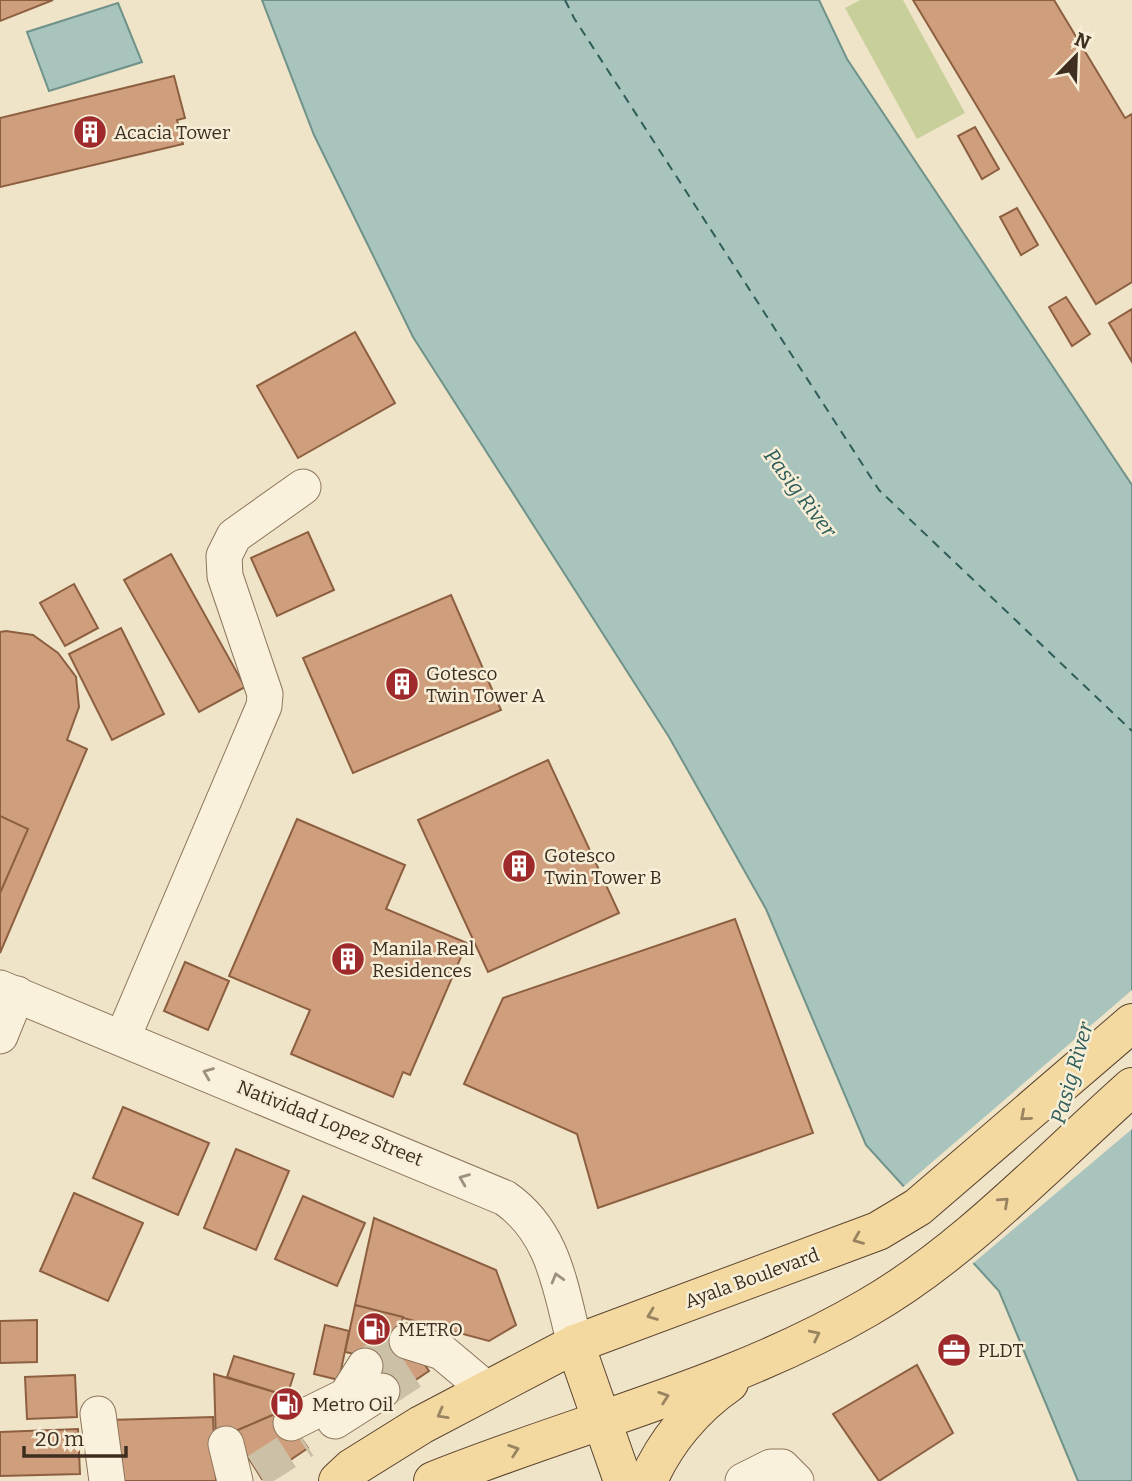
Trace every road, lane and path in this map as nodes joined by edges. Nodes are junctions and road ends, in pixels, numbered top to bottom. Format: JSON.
{"nodes":[{"id":1,"x":303,"y":487,"type":"dead end"},
{"id":2,"x":9,"y":991,"type":"edge"},
{"id":3,"x":1132,"y":1023,"type":"edge"},
{"id":4,"x":0,"y":1036,"type":"edge"},
{"id":5,"x":123,"y":1037,"type":"junction"},
{"id":6,"x":1132,"y":1087,"type":"edge"},
{"id":7,"x":575,"y":1343,"type":"junction"},
{"id":8,"x":424,"y":1352,"type":"dead end"},
{"id":9,"x":754,"y":1365,"type":"junction"},
{"id":10,"x":373,"y":1378,"type":"tunnel mouth"},
{"id":11,"x":486,"y":1389,"type":"junction"},
{"id":12,"x":98,"y":1414,"type":"dead end"},
{"id":13,"x":600,"y":1420,"type":"junction"},
{"id":14,"x":378,"y":1452,"type":"junction"},
{"id":15,"x":107,"y":1481,"type":"edge"},
{"id":16,"x":338,"y":1481,"type":"edge"},
{"id":17,"x":433,"y":1481,"type":"edge"},
{"id":18,"x":623,"y":1481,"type":"edge"},
{"id":19,"x":648,"y":1481,"type":"edge"},
{"id":20,"x":743,"y":1481,"type":"edge"},
{"id":21,"x":796,"y":1481,"type":"edge"}],
"edges":[{"from":1,"to":5,"type":"street"},
{"from":2,"to":4,"type":"street"},
{"from":2,"to":5,"type":"street","name":"Natividad Lopez Street"},
{"from":3,"to":7,"type":"main road","name":"Ayala Boulevard","one_way":true},
{"from":7,"to":5,"type":"street","name":"Natividad Lopez Street","one_way":true},
{"from":9,"to":6,"type":"main road","one_way":true},
{"from":7,"to":11,"type":"main road","name":"Ayala Boulevard"},
{"from":7,"to":13,"type":"main road"},
{"from":8,"to":11,"type":"street"},
{"from":13,"to":9,"type":"main road","one_way":true},
{"from":9,"to":19,"type":"main road"},
{"from":10,"to":14,"type":"street"},
{"from":11,"to":14,"type":"main road","name":"Ayala Boulevard","one_way":true},
{"from":12,"to":15,"type":"street"},
{"from":17,"to":13,"type":"main road","one_way":true},
{"from":13,"to":18,"type":"main road"},
{"from":14,"to":16,"type":"main road","name":"Ayala Boulevard"},
{"from":20,"to":21,"type":"street"}]}
